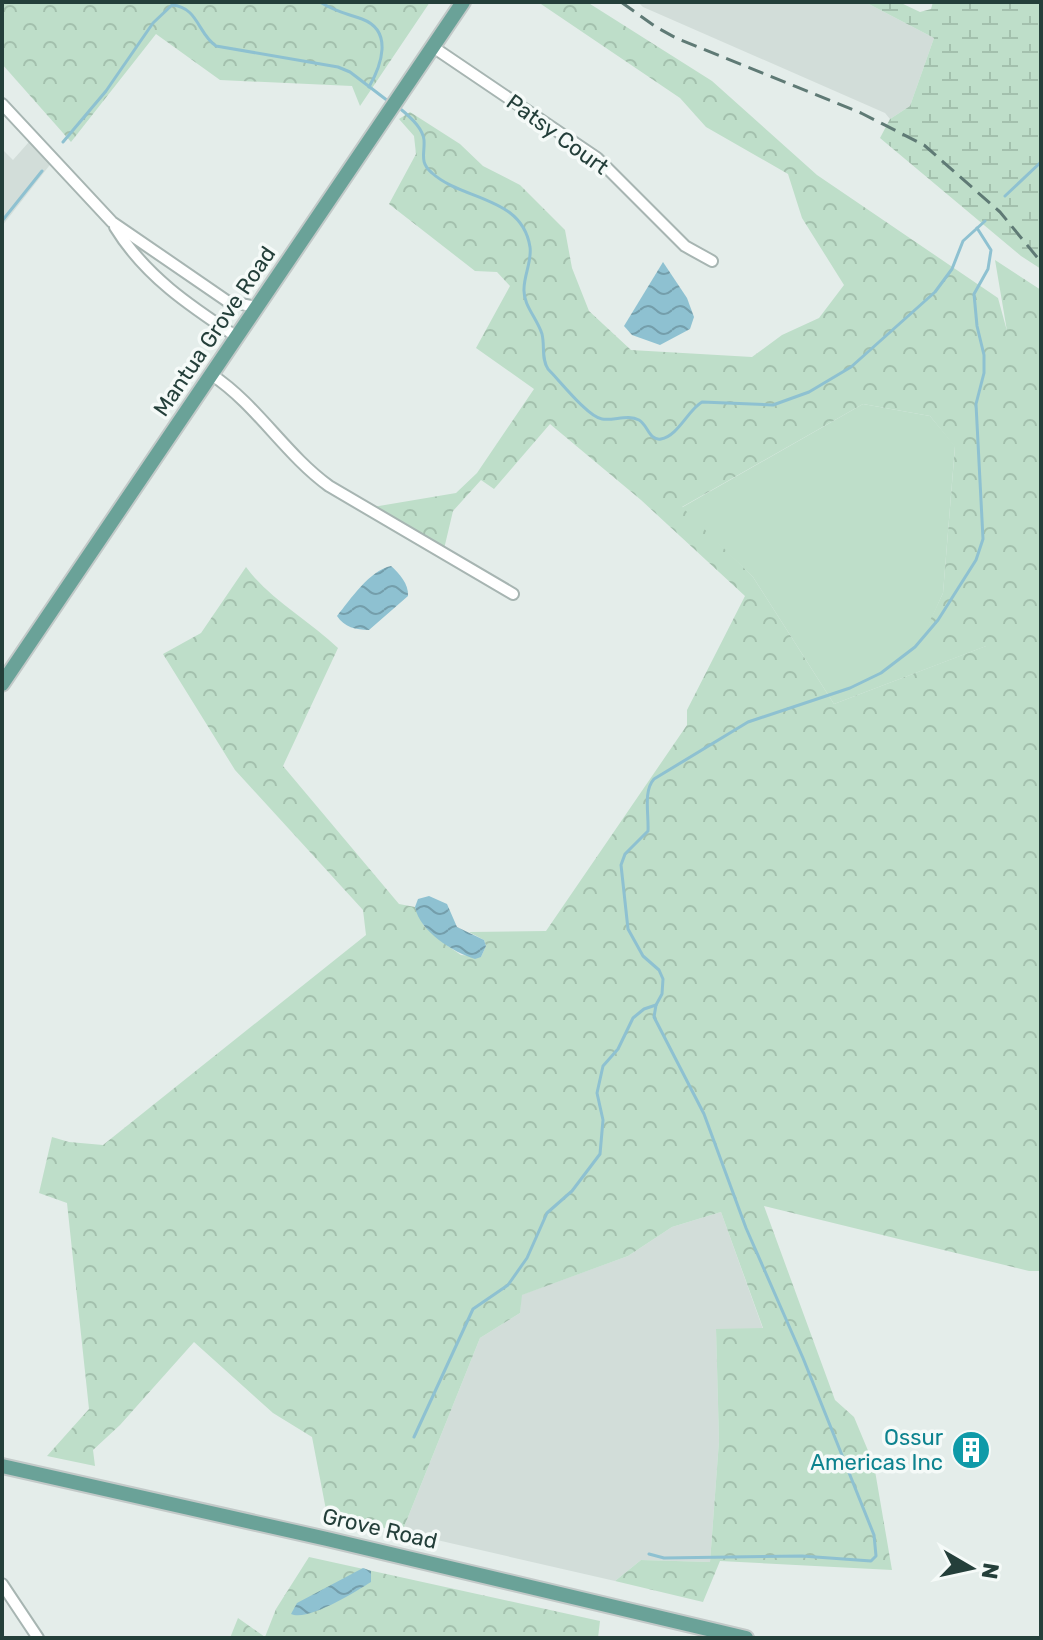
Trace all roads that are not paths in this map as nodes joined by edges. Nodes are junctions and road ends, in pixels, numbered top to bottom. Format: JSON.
{"nodes":[{"id":1,"x":463,"y":2,"type":"edge"},
{"id":2,"x":433,"y":47,"type":"junction"},
{"id":3,"x":2,"y":104,"type":"edge"},
{"id":4,"x":112,"y":222,"type":"junction"},
{"id":5,"x":712,"y":261,"type":"dead end"},
{"id":6,"x":256,"y":307,"type":"junction"},
{"id":7,"x":237,"y":337,"type":"junction"},
{"id":8,"x":212,"y":375,"type":"junction"},
{"id":9,"x":513,"y":594,"type":"dead end"},
{"id":10,"x":2,"y":684,"type":"edge"},
{"id":11,"x":2,"y":1466,"type":"edge"},
{"id":12,"x":2,"y":1584,"type":"edge"},
{"id":13,"x":38,"y":1638,"type":"edge"},
{"id":14,"x":746,"y":1638,"type":"edge"}],
"edges":[{"from":1,"to":2,"type":"main road","name":"Mantua Grove Road"},
{"from":2,"to":5,"type":"street","name":"Patsy Court"},
{"from":2,"to":6,"type":"main road","name":"Mantua Grove Road"},
{"from":3,"to":4,"type":"street"},
{"from":4,"to":6,"type":"street"},
{"from":4,"to":7,"type":"street"},
{"from":6,"to":7,"type":"main road","name":"Mantua Grove Road"},
{"from":7,"to":8,"type":"main road","name":"Mantua Grove Road"},
{"from":8,"to":9,"type":"street"},
{"from":8,"to":10,"type":"main road","name":"Mantua Grove Road"},
{"from":11,"to":14,"type":"main road","name":"Grove Road"},
{"from":12,"to":13,"type":"street"}]}
